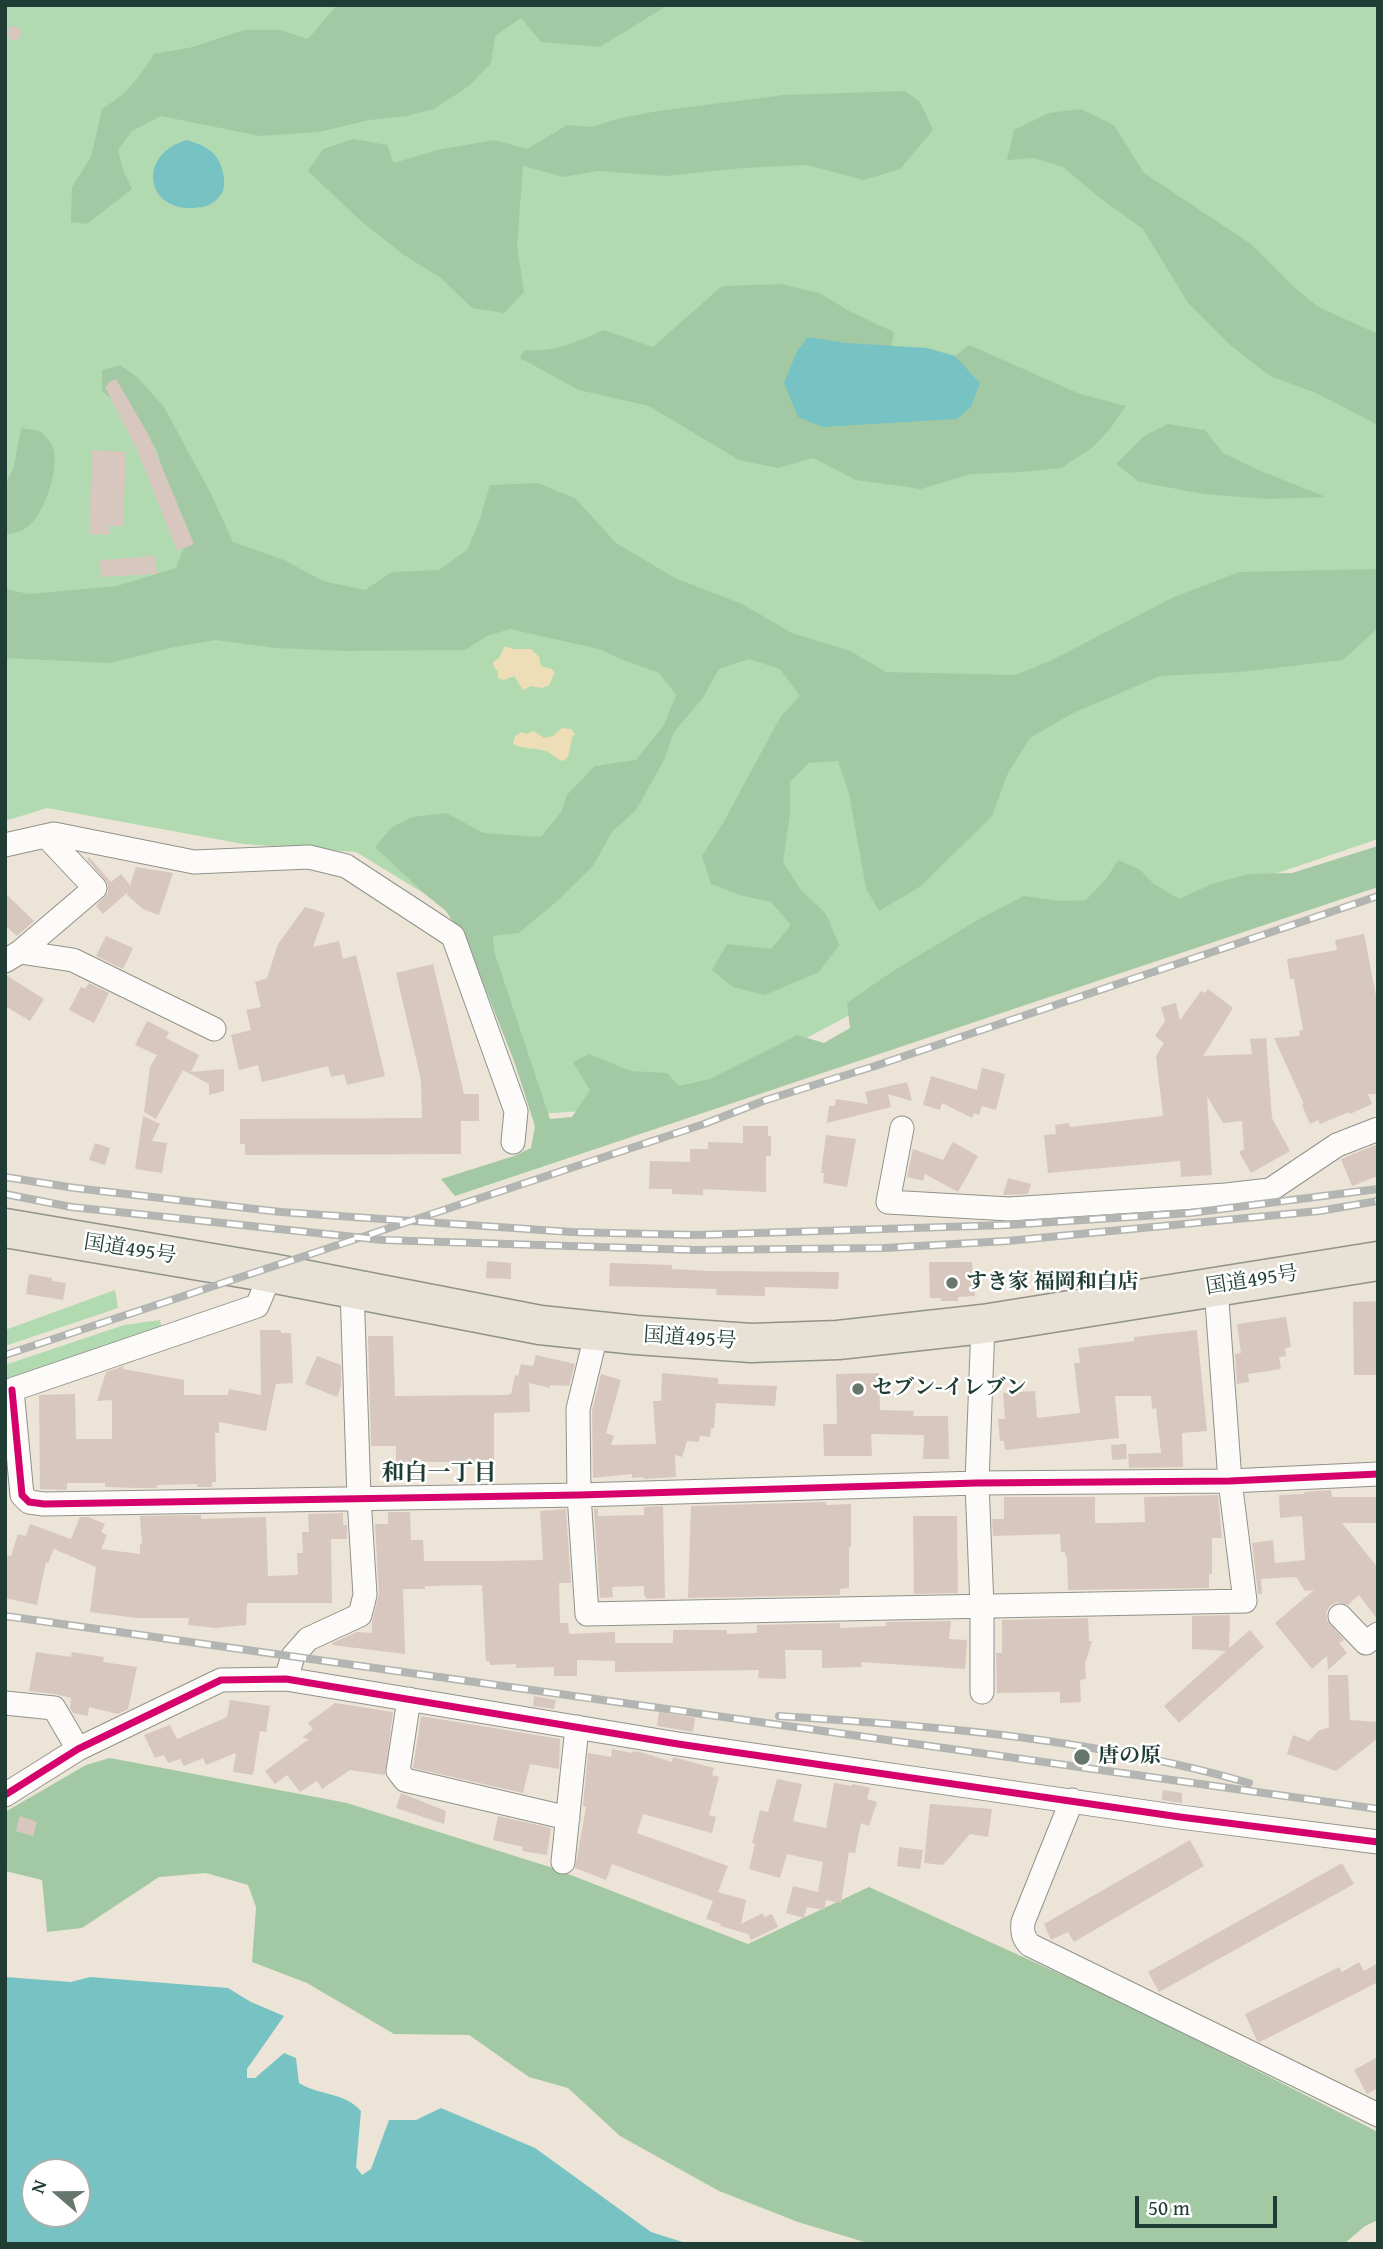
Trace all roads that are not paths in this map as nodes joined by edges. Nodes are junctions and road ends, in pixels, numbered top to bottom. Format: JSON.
{"nodes":[{"id":1,"x":46,"y":836,"type":"junction"},
{"id":2,"x":5,"y":845,"type":"edge"},
{"id":3,"x":13,"y":957,"type":"edge"},
{"id":4,"x":214,"y":1029,"type":"dead end"},
{"id":5,"x":902,"y":1128,"type":"dead end"},
{"id":6,"x":1378,"y":1129,"type":"edge"},
{"id":7,"x":513,"y":1142,"type":"dead end"},
{"id":8,"x":5,"y":1228,"type":"edge"},
{"id":9,"x":1378,"y":1261,"type":"edge"},
{"id":10,"x":271,"y":1273,"type":"junction"},
{"id":11,"x":1216,"y":1287,"type":"junction"},
{"id":12,"x":352,"y":1288,"type":"junction"},
{"id":13,"x":983,"y":1324,"type":"junction"},
{"id":14,"x":597,"y":1331,"type":"junction"},
{"id":15,"x":9,"y":1391,"type":"edge"},
{"id":16,"x":1378,"y":1474,"type":"edge"},
{"id":17,"x":1230,"y":1480,"type":"junction"},
{"id":18,"x":977,"y":1483,"type":"junction"},
{"id":19,"x":579,"y":1495,"type":"junction"},
{"id":20,"x":359,"y":1498,"type":"junction"},
{"id":21,"x":982,"y":1607,"type":"junction"},
{"id":22,"x":1340,"y":1616,"type":"dead end"},
{"id":23,"x":1378,"y":1634,"type":"edge"},
{"id":24,"x":286,"y":1679,"type":"junction"},
{"id":25,"x":982,"y":1692,"type":"dead end"},
{"id":26,"x":409,"y":1699,"type":"junction"},
{"id":27,"x":5,"y":1703,"type":"edge"},
{"id":28,"x":577,"y":1727,"type":"junction"},
{"id":29,"x":78,"y":1749,"type":"junction"},
{"id":30,"x":5,"y":1795,"type":"edge"},
{"id":31,"x":1072,"y":1800,"type":"junction"},
{"id":32,"x":568,"y":1818,"type":"junction"},
{"id":33,"x":1378,"y":1842,"type":"edge"},
{"id":34,"x":563,"y":1862,"type":"dead end"},
{"id":35,"x":1378,"y":2115,"type":"edge"}],
"edges":[{"from":1,"to":2,"type":"street"},
{"from":1,"to":3,"type":"street"},
{"from":1,"to":7,"type":"street"},
{"from":3,"to":4,"type":"street"},
{"from":5,"to":6,"type":"street"},
{"from":8,"to":10,"type":"highway","name":"国道495号"},
{"from":9,"to":11,"type":"highway","name":"国道495号"},
{"from":10,"to":12,"type":"highway","name":"国道495号"},
{"from":10,"to":15,"type":"street"},
{"from":11,"to":13,"type":"highway","name":"国道495号"},
{"from":11,"to":17,"type":"street"},
{"from":12,"to":14,"type":"highway","name":"国道495号"},
{"from":12,"to":20,"type":"street"},
{"from":13,"to":14,"type":"highway","name":"国道495号"},
{"from":13,"to":18,"type":"street"},
{"from":14,"to":19,"type":"street"},
{"from":15,"to":20,"type":"street"},
{"from":16,"to":17,"type":"street"},
{"from":17,"to":18,"type":"street"},
{"from":17,"to":21,"type":"street"},
{"from":18,"to":19,"type":"street"},
{"from":18,"to":21,"type":"street"},
{"from":19,"to":20,"type":"street"},
{"from":19,"to":21,"type":"street"},
{"from":20,"to":24,"type":"street"},
{"from":21,"to":25,"type":"street"},
{"from":22,"to":23,"type":"street"},
{"from":24,"to":26,"type":"street"},
{"from":24,"to":29,"type":"street"},
{"from":26,"to":28,"type":"street"},
{"from":26,"to":32,"type":"street"},
{"from":27,"to":29,"type":"street"},
{"from":28,"to":31,"type":"street"},
{"from":28,"to":32,"type":"street"},
{"from":29,"to":30,"type":"street"},
{"from":31,"to":33,"type":"street"},
{"from":31,"to":35,"type":"street"},
{"from":32,"to":34,"type":"street"}]}
